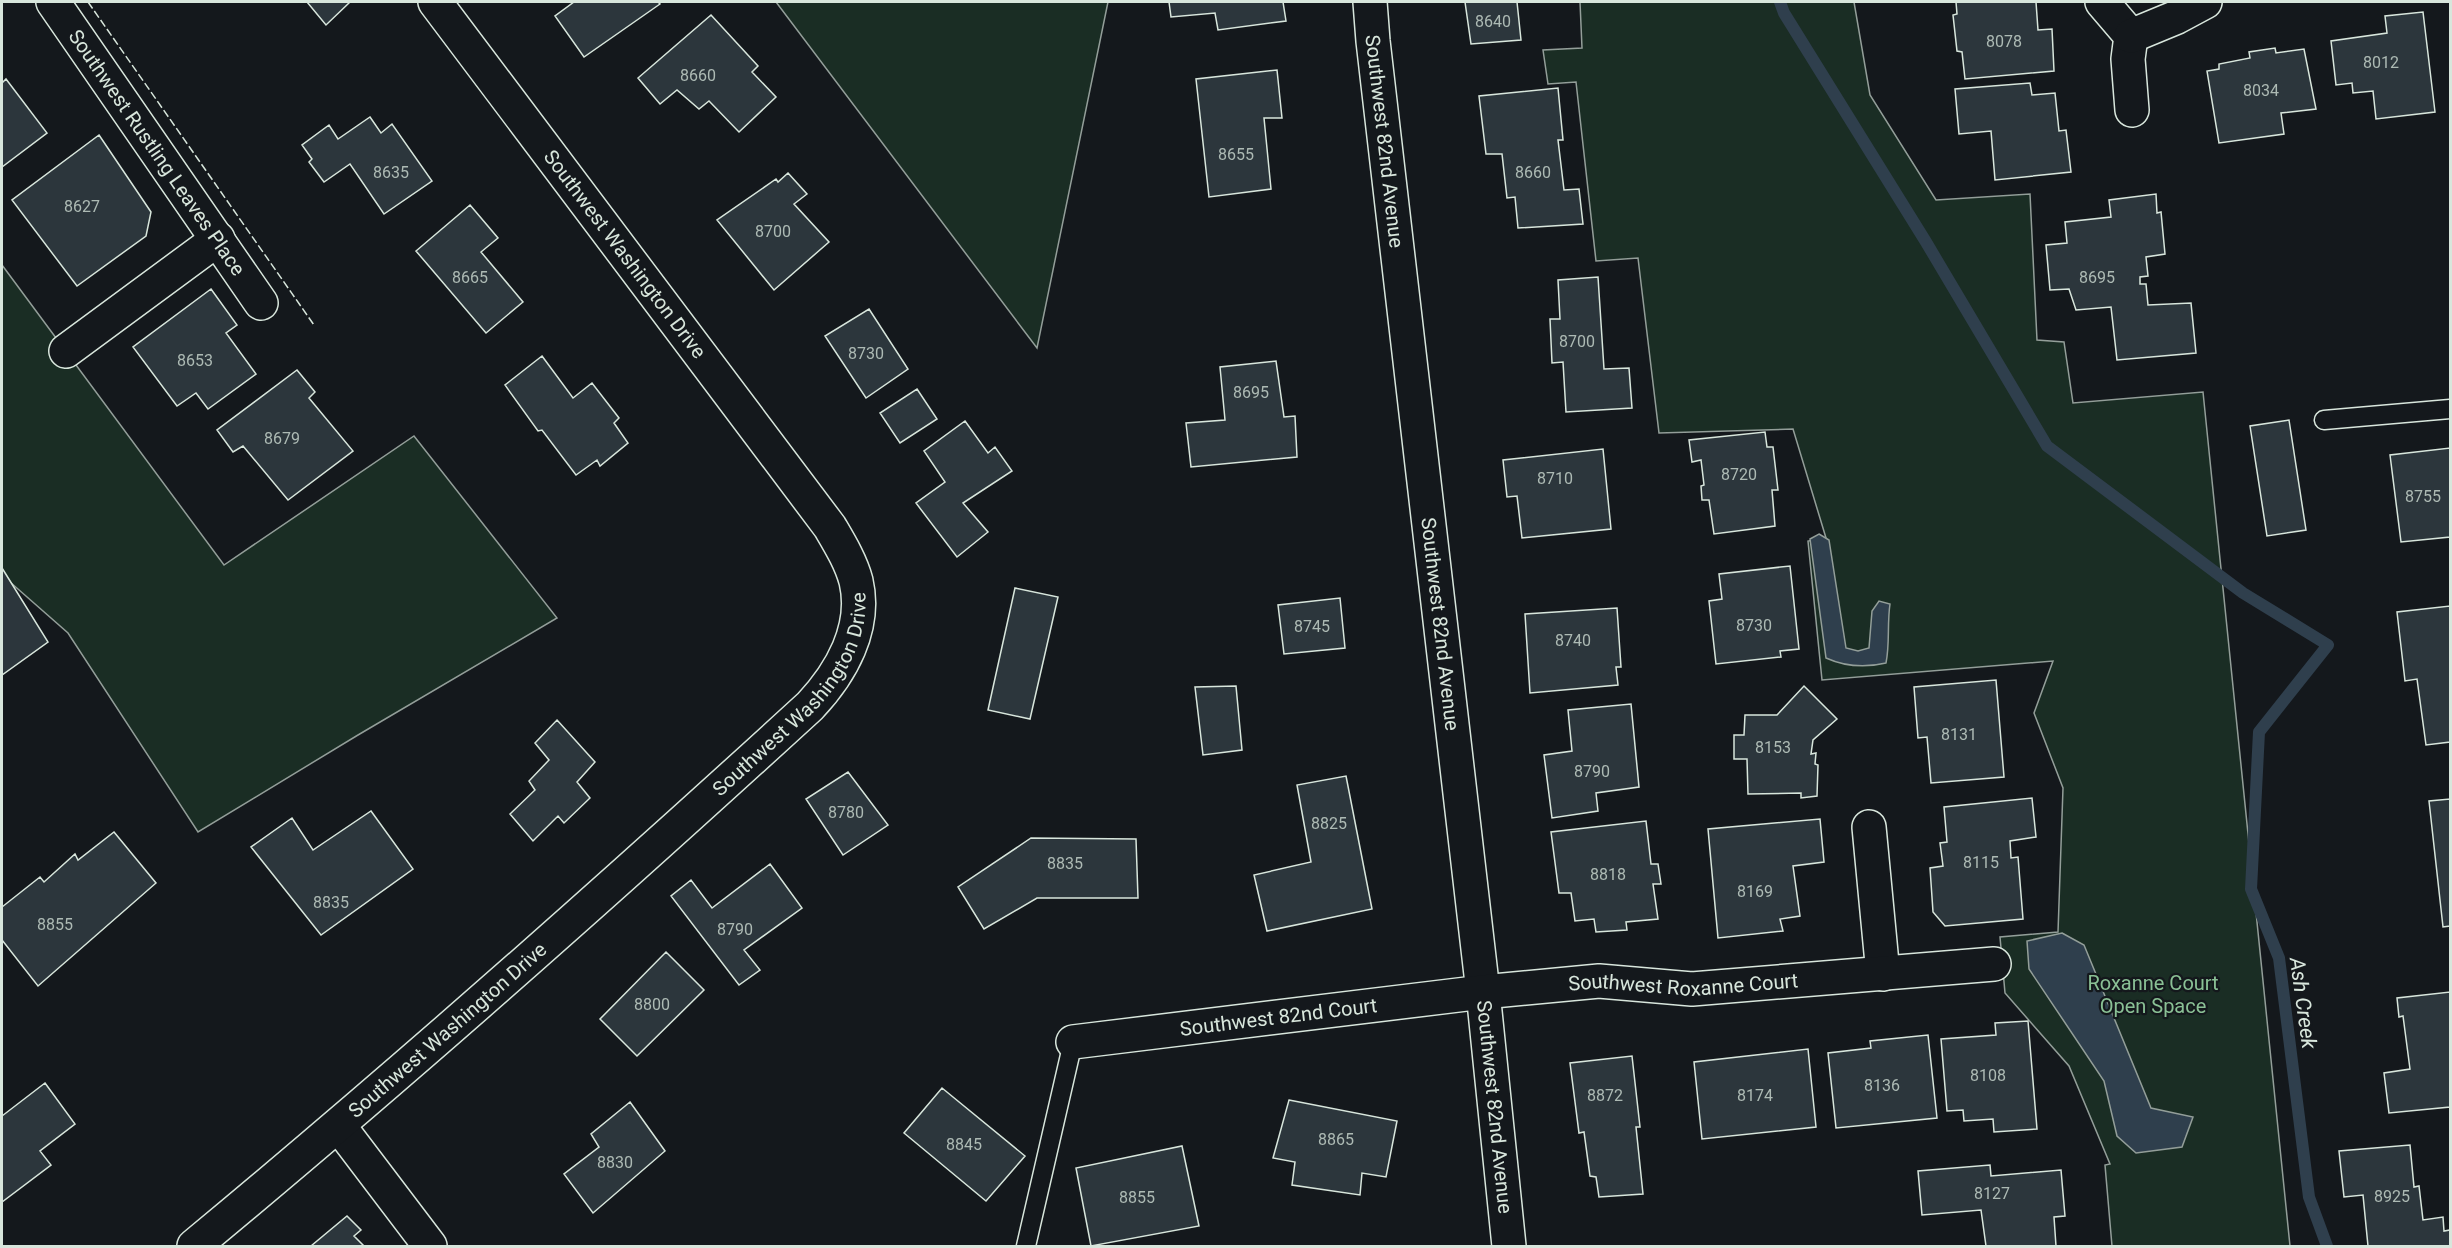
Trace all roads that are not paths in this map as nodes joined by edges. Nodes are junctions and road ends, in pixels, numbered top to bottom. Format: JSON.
{"nodes":[{"id":1,"x":53,"y":2,"type":"edge"},
{"id":2,"x":435,"y":2,"type":"edge"},
{"id":3,"x":1370,"y":2,"type":"edge"},
{"id":4,"x":2102,"y":2,"type":"edge"},
{"id":5,"x":2205,"y":2,"type":"edge"},
{"id":6,"x":2131,"y":36,"type":"junction"},
{"id":7,"x":2132,"y":110,"type":"dead end"},
{"id":8,"x":218,"y":239,"type":"junction"},
{"id":9,"x":261,"y":303,"type":"dead end"},
{"id":10,"x":66,"y":351,"type":"dead end"},
{"id":11,"x":2451,"y":409,"type":"edge"},
{"id":12,"x":2324,"y":420,"type":"dead end"},
{"id":13,"x":1869,"y":827,"type":"dead end"},
{"id":14,"x":1994,"y":964,"type":"dead end"},
{"id":15,"x":1883,"y":974,"type":"junction"},
{"id":16,"x":1484,"y":992,"type":"junction"},
{"id":17,"x":1072,"y":1042,"type":"joint"},
{"id":18,"x":339,"y":1126,"type":"junction"},
{"id":19,"x":194,"y":1246,"type":"edge"},
{"id":20,"x":430,"y":1246,"type":"edge"},
{"id":21,"x":1026,"y":1246,"type":"edge"},
{"id":22,"x":1509,"y":1246,"type":"edge"}],
"edges":[{"from":1,"to":8,"type":"street","name":"Southwest Rustling Leaves Place"},
{"from":2,"to":18,"type":"street","name":"Southwest Washington Drive"},
{"from":3,"to":16,"type":"street","name":"Southwest 82nd Avenue"},
{"from":4,"to":6,"type":"street"},
{"from":5,"to":6,"type":"street"},
{"from":6,"to":7,"type":"street"},
{"from":8,"to":9,"type":"street","name":"Southwest Rustling Leaves Place"},
{"from":8,"to":10,"type":"street"},
{"from":11,"to":12,"type":"lane"},
{"from":13,"to":15,"type":"street"},
{"from":14,"to":15,"type":"street","name":"Southwest Roxanne Court"},
{"from":15,"to":16,"type":"street","name":"Southwest Roxanne Court"},
{"from":16,"to":17,"type":"street","name":"Southwest 82nd Court"},
{"from":16,"to":22,"type":"street","name":"Southwest 82nd Avenue"},
{"from":17,"to":21,"type":"lane"},
{"from":18,"to":19,"type":"street","name":"Southwest Washington Drive"},
{"from":18,"to":20,"type":"street"}]}
